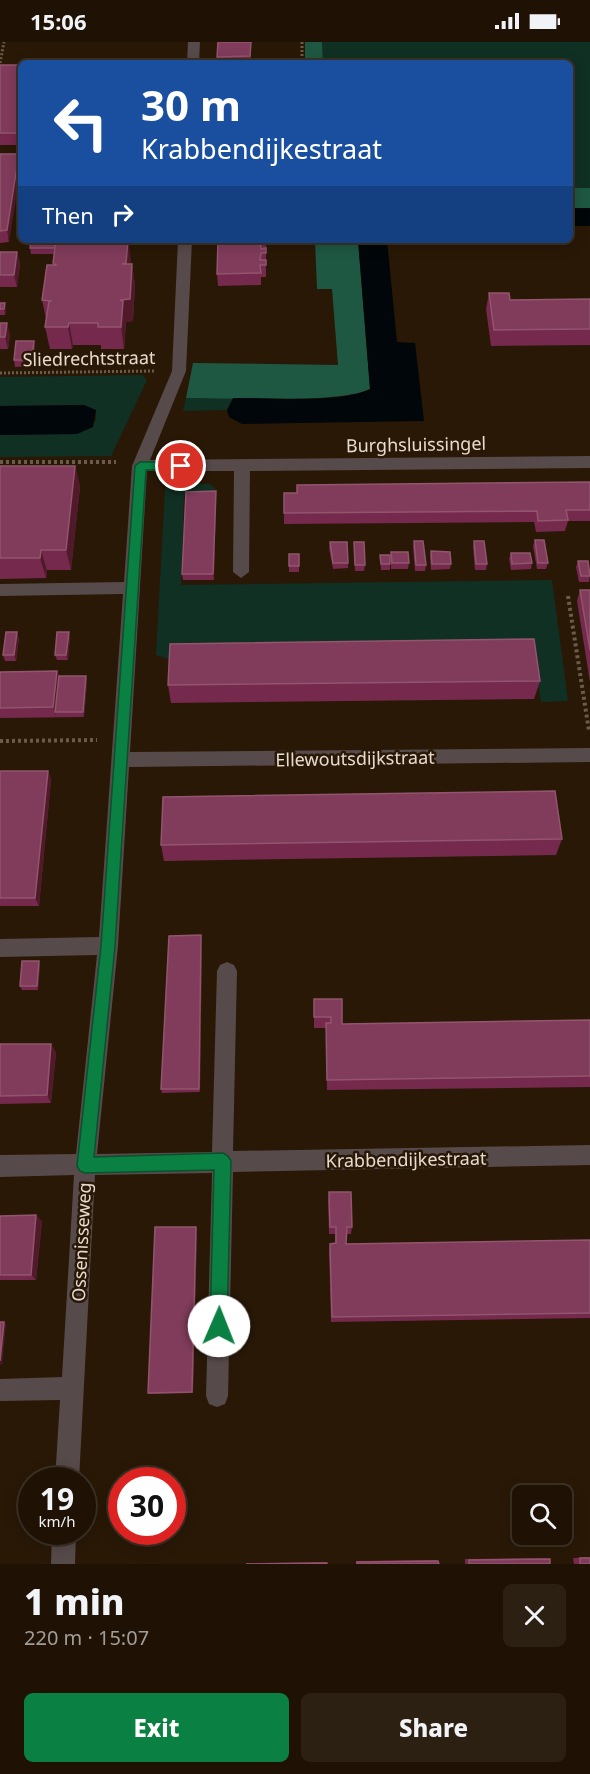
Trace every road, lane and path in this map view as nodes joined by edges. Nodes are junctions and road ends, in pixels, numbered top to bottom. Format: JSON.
{"nodes":[{"id":1,"x":4,"y":42,"type":"edge"},
{"id":2,"x":194,"y":42,"type":"edge"},
{"id":3,"x":302,"y":42,"type":"edge"},
{"id":4,"x":193,"y":60,"type":"edge"},
{"id":5,"x":302,"y":60,"type":"edge"},
{"id":6,"x":0,"y":63,"type":"edge"},
{"id":7,"x":185,"y":243,"type":"edge"},
{"id":8,"x":179,"y":371,"type":"junction"},
{"id":9,"x":0,"y":373,"type":"edge"},
{"id":10,"x":0,"y":462,"type":"edge"},
{"id":11,"x":590,"y":462,"type":"edge"},
{"id":12,"x":140,"y":466,"type":"junction"},
{"id":13,"x":242,"y":466,"type":"junction"},
{"id":14,"x":241,"y":572,"type":"dead end"},
{"id":15,"x":131,"y":588,"type":"junction"},
{"id":16,"x":0,"y":590,"type":"edge"},
{"id":17,"x":568,"y":596,"type":"dead end"},
{"id":18,"x":122,"y":739,"type":"junction"},
{"id":19,"x":590,"y":740,"type":"edge"},
{"id":20,"x":0,"y":741,"type":"edge"},
{"id":21,"x":590,"y":755,"type":"edge"},
{"id":22,"x":120,"y":760,"type":"junction"},
{"id":23,"x":108,"y":946,"type":"junction"},
{"id":24,"x":0,"y":948,"type":"edge"},
{"id":25,"x":227,"y":971,"type":"dead end"},
{"id":26,"x":590,"y":1155,"type":"edge"},
{"id":27,"x":223,"y":1161,"type":"junction"},
{"id":28,"x":0,"y":1166,"type":"edge"},
{"id":29,"x":85,"y":1166,"type":"junction"},
{"id":30,"x":72,"y":1388,"type":"junction"},
{"id":31,"x":0,"y":1390,"type":"edge"},
{"id":32,"x":217,"y":1396,"type":"dead end"},
{"id":33,"x":68,"y":1467,"type":"edge"},
{"id":34,"x":64,"y":1545,"type":"edge"},
{"id":35,"x":63,"y":1564,"type":"edge"}],
"edges":[{"from":1,"to":6,"type":"path"},
{"from":2,"to":4,"type":"street"},
{"from":3,"to":5,"type":"path"},
{"from":7,"to":8,"type":"street","name":"Ossenisseweg"},
{"from":8,"to":9,"type":"path","name":"Sliedrechtstraat"},
{"from":8,"to":12,"type":"street","name":"Ossenisseweg"},
{"from":10,"to":12,"type":"path"},
{"from":11,"to":13,"type":"street","name":"Burghsluissingel"},
{"from":12,"to":13,"type":"street","name":"Burghsluissingel"},
{"from":12,"to":15,"type":"street","name":"Ossenisseweg"},
{"from":13,"to":14,"type":"street"},
{"from":15,"to":16,"type":"street"},
{"from":15,"to":18,"type":"street","name":"Ossenisseweg"},
{"from":17,"to":19,"type":"path"},
{"from":18,"to":20,"type":"path"},
{"from":18,"to":22,"type":"street","name":"Ossenisseweg"},
{"from":21,"to":22,"type":"street","name":"Ellewoutsdijkstraat"},
{"from":22,"to":23,"type":"street","name":"Ossenisseweg"},
{"from":23,"to":24,"type":"street"},
{"from":23,"to":29,"type":"street","name":"Ossenisseweg"},
{"from":25,"to":27,"type":"street"},
{"from":26,"to":27,"type":"street","name":"Krabbendijkestraat"},
{"from":27,"to":29,"type":"street","name":"Krabbendijkestraat"},
{"from":27,"to":32,"type":"street"},
{"from":28,"to":29,"type":"street","name":"Krabbendijkestraat"},
{"from":29,"to":30,"type":"street","name":"Ossenisseweg"},
{"from":30,"to":31,"type":"street"},
{"from":30,"to":33,"type":"street","name":"Ossenisseweg"},
{"from":34,"to":35,"type":"street"}]}
